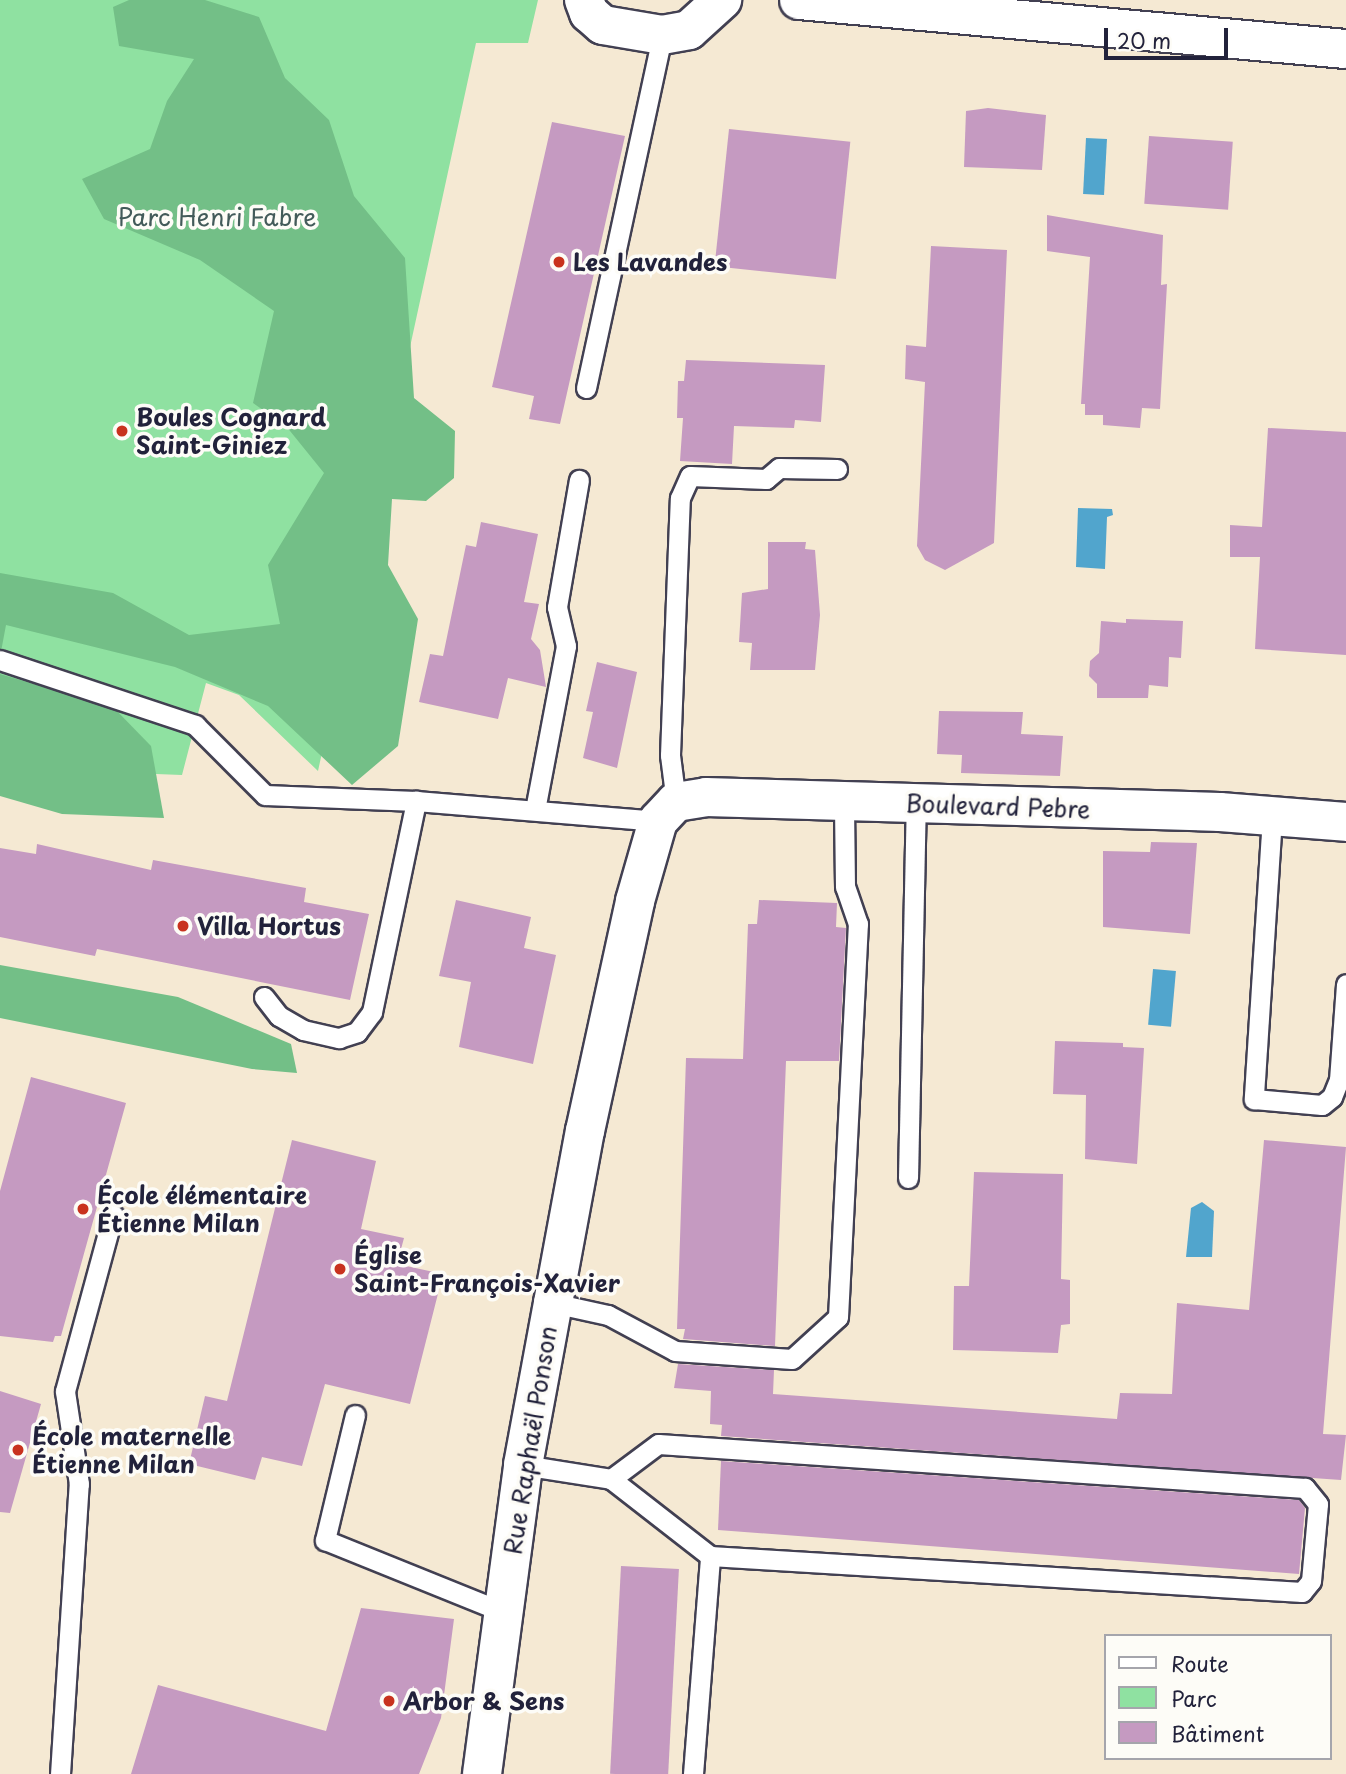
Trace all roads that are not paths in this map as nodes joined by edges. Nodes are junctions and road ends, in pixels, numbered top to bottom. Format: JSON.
{"nodes":[{"id":1,"x":584,"y":0,"type":"edge"},
{"id":2,"x":722,"y":0,"type":"edge"},
{"id":3,"x":799,"y":0,"type":"edge"},
{"id":4,"x":662,"y":35,"type":"junction"},
{"id":5,"x":1346,"y":49,"type":"edge"},
{"id":6,"x":586,"y":388,"type":"dead end"},
{"id":7,"x":837,"y":468,"type":"dead end"},
{"id":8,"x":579,"y":480,"type":"dead end"},
{"id":9,"x":0,"y":660,"type":"edge"},
{"id":10,"x":416,"y":801,"type":"junction"},
{"id":11,"x":845,"y":801,"type":"junction"},
{"id":12,"x":916,"y":803,"type":"junction"},
{"id":13,"x":536,"y":810,"type":"junction"},
{"id":14,"x":667,"y":811,"type":"junction"},
{"id":15,"x":1272,"y":817,"type":"junction"},
{"id":16,"x":1346,"y":822,"type":"edge"},
{"id":17,"x":1346,"y":984,"type":"edge"},
{"id":18,"x":264,"y":997,"type":"dead end"},
{"id":19,"x":908,"y":1178,"type":"dead end"},
{"id":20,"x":113,"y":1214,"type":"dead end"},
{"id":21,"x":553,"y":1303,"type":"junction"},
{"id":22,"x":355,"y":1415,"type":"dead end"},
{"id":23,"x":523,"y":1465,"type":"junction"},
{"id":24,"x":611,"y":1479,"type":"junction"},
{"id":25,"x":710,"y":1556,"type":"junction"},
{"id":26,"x":503,"y":1612,"type":"junction"},
{"id":27,"x":60,"y":1774,"type":"edge"},
{"id":28,"x":482,"y":1774,"type":"edge"},
{"id":29,"x":693,"y":1774,"type":"edge"}],
"edges":[{"from":1,"to":4,"type":"street"},
{"from":2,"to":4,"type":"street"},
{"from":3,"to":5,"type":"street"},
{"from":4,"to":6,"type":"lane"},
{"from":7,"to":14,"type":"lane"},
{"from":8,"to":13,"type":"lane"},
{"from":9,"to":10,"type":"lane"},
{"from":10,"to":13,"type":"lane"},
{"from":10,"to":18,"type":"lane"},
{"from":11,"to":12,"type":"street","name":"Boulevard Pebre"},
{"from":11,"to":14,"type":"street","name":"Boulevard Pebre"},
{"from":11,"to":21,"type":"lane"},
{"from":12,"to":15,"type":"street","name":"Boulevard Pebre"},
{"from":12,"to":19,"type":"lane"},
{"from":13,"to":14,"type":"lane"},
{"from":14,"to":21,"type":"street","name":"Rue Raphaël Ponson"},
{"from":15,"to":16,"type":"street","name":"Boulevard Pebre"},
{"from":15,"to":17,"type":"lane"},
{"from":20,"to":27,"type":"lane"},
{"from":21,"to":23,"type":"street","name":"Rue Raphaël Ponson"},
{"from":22,"to":26,"type":"lane"},
{"from":23,"to":24,"type":"lane"},
{"from":23,"to":26,"type":"street","name":"Rue Raphaël Ponson"},
{"from":24,"to":25,"type":"lane"},
{"from":24,"to":25,"type":"lane"},
{"from":25,"to":29,"type":"lane"},
{"from":26,"to":28,"type":"street","name":"Rue Raphaël Ponson"}]}
